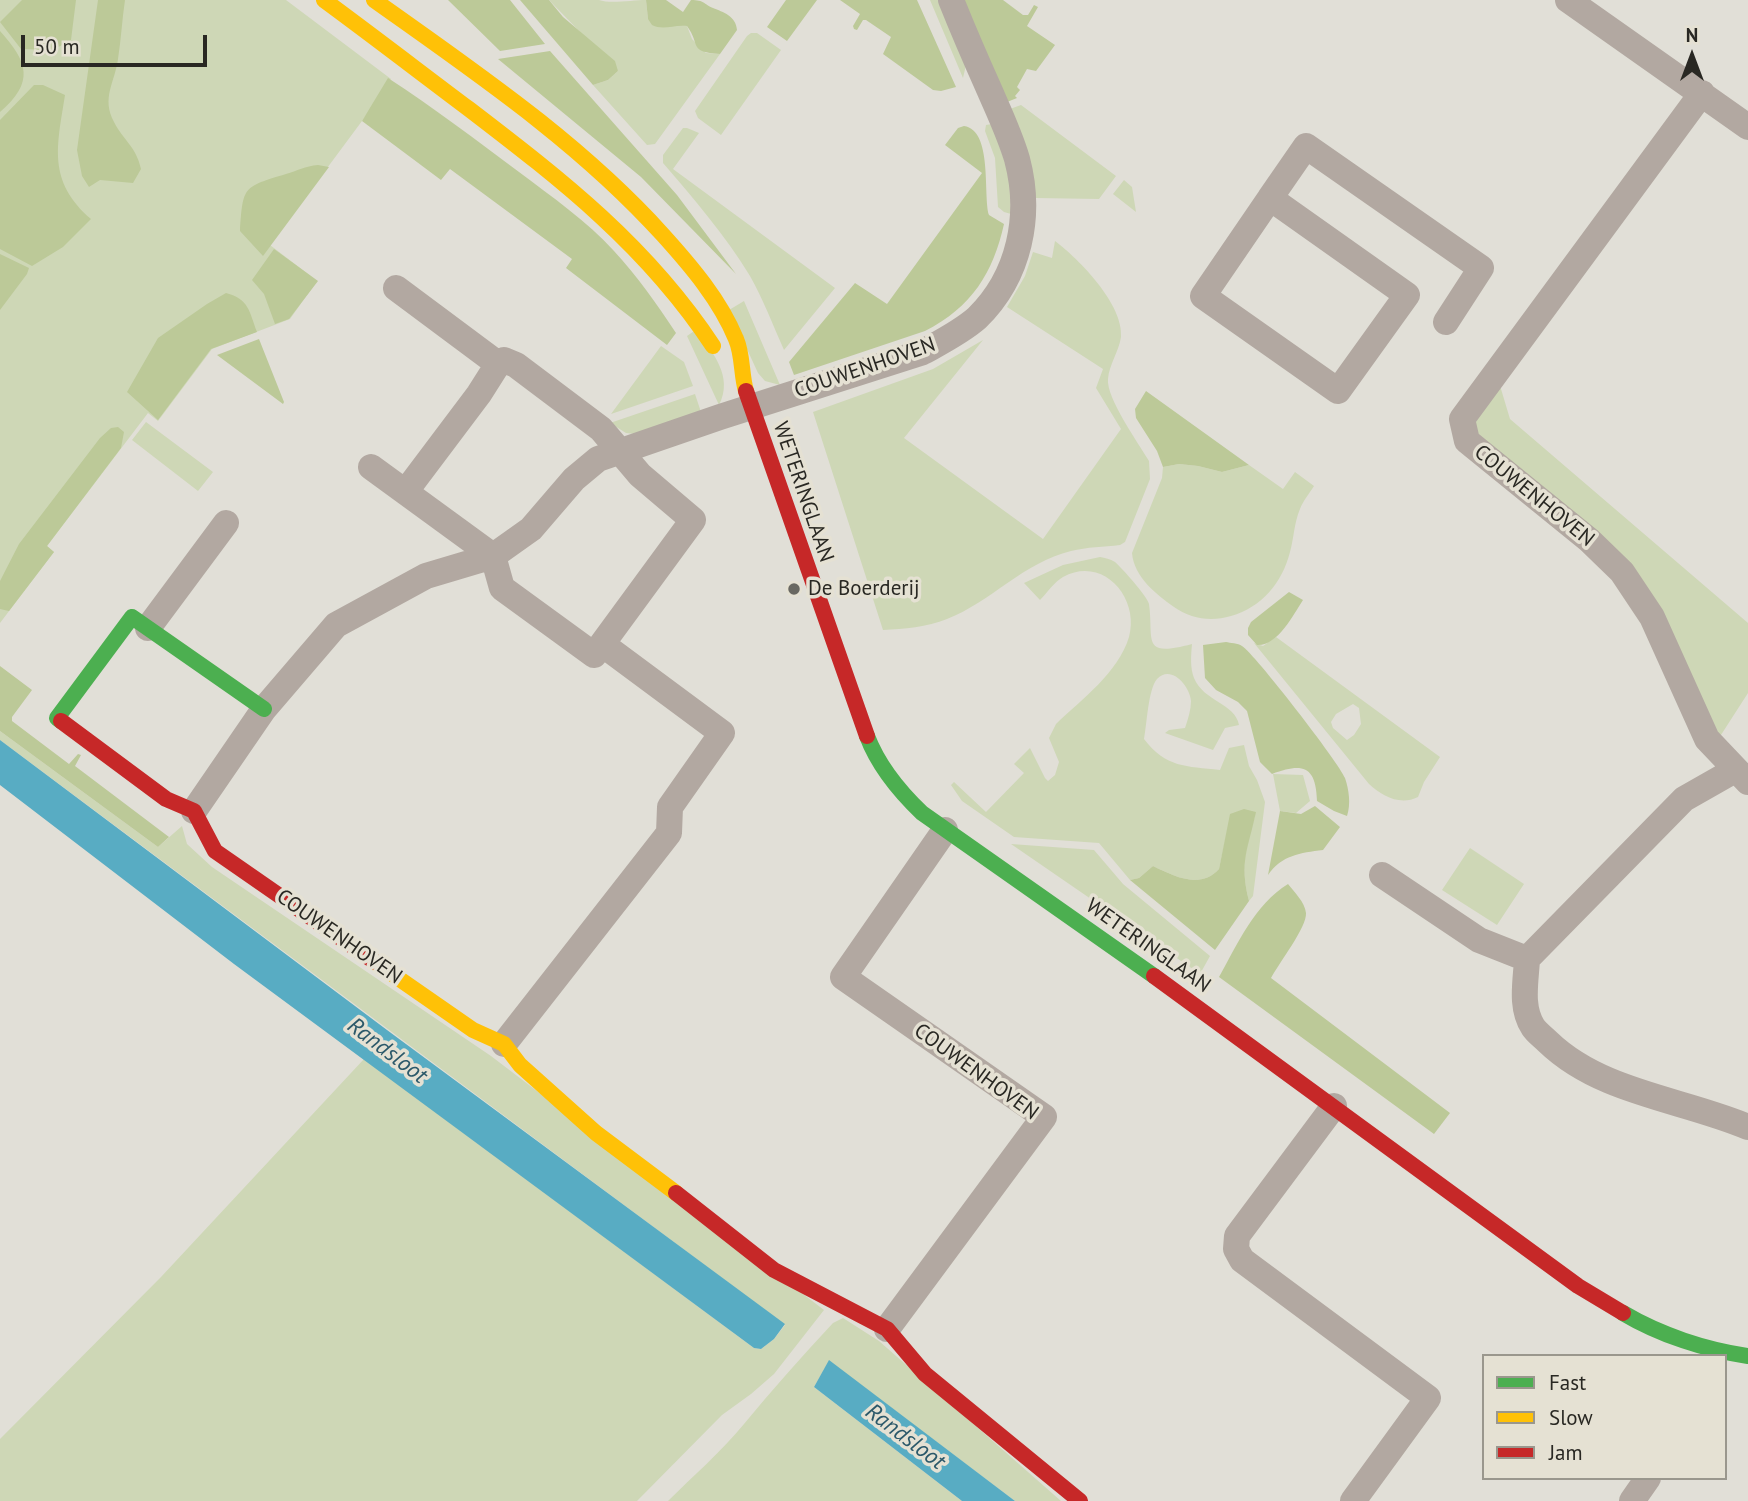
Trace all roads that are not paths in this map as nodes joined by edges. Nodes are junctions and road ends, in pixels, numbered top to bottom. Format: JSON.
{"nodes":[{"id":1,"x":324,"y":0,"type":"edge"},
{"id":2,"x":374,"y":0,"type":"edge"},
{"id":3,"x":951,"y":0,"type":"edge"},
{"id":4,"x":1568,"y":0,"type":"edge"},
{"id":5,"x":347,"y":7,"type":"edge"},
{"id":6,"x":1702,"y":93,"type":"junction"},
{"id":7,"x":1748,"y":127,"type":"edge"},
{"id":8,"x":1270,"y":198,"type":"junction"},
{"id":9,"x":396,"y":288,"type":"dead end"},
{"id":10,"x":1446,"y":322,"type":"dead end"},
{"id":11,"x":498,"y":364,"type":"junction"},
{"id":12,"x":743,"y":382,"type":"junction"},
{"id":13,"x":751,"y":407,"type":"junction"},
{"id":14,"x":621,"y":451,"type":"junction"},
{"id":15,"x":371,"y":467,"type":"dead end"},
{"id":16,"x":406,"y":491,"type":"junction"},
{"id":17,"x":226,"y":523,"type":"dead end"},
{"id":18,"x":493,"y":556,"type":"junction"},
{"id":19,"x":148,"y":628,"type":"junction"},
{"id":20,"x":602,"y":644,"type":"junction"},
{"id":21,"x":264,"y":709,"type":"junction"},
{"id":22,"x":1741,"y":776,"type":"edge"},
{"id":23,"x":194,"y":811,"type":"junction"},
{"id":24,"x":945,"y":830,"type":"junction"},
{"id":25,"x":1382,"y":875,"type":"dead end"},
{"id":26,"x":1527,"y":959,"type":"junction"},
{"id":27,"x":504,"y":1044,"type":"junction"},
{"id":28,"x":1334,"y":1106,"type":"junction"},
{"id":29,"x":1748,"y":1127,"type":"edge"},
{"id":30,"x":887,"y":1329,"type":"junction"},
{"id":31,"x":1718,"y":1354,"type":"edge"},
{"id":32,"x":1727,"y":1355,"type":"edge"},
{"id":33,"x":1748,"y":1356,"type":"edge"},
{"id":34,"x":1647,"y":1480,"type":"edge"},
{"id":35,"x":1080,"y":1501,"type":"edge"},
{"id":36,"x":1353,"y":1501,"type":"edge"},
{"id":37,"x":1632,"y":1501,"type":"edge"}],
"edges":[{"from":1,"to":5,"type":"street","name":"WETERINGLAAN"},
{"from":2,"to":12,"type":"street","name":"WETERINGLAAN"},
{"from":3,"to":13,"type":"street","name":"COUWENHOVEN"},
{"from":4,"to":6,"type":"street"},
{"from":5,"to":12,"type":"street","name":"WETERINGLAAN"},
{"from":6,"to":7,"type":"street"},
{"from":6,"to":22,"type":"street","name":"COUWENHOVEN"},
{"from":8,"to":8,"type":"street"},
{"from":8,"to":10,"type":"street"},
{"from":9,"to":11,"type":"street"},
{"from":11,"to":14,"type":"street"},
{"from":11,"to":16,"type":"street"},
{"from":12,"to":13,"type":"street","name":"WETERINGLAAN"},
{"from":13,"to":14,"type":"street","name":"COUWENHOVEN"},
{"from":13,"to":24,"type":"street","name":"WETERINGLAAN"},
{"from":14,"to":18,"type":"street","name":"COUWENHOVEN"},
{"from":14,"to":20,"type":"street"},
{"from":15,"to":16,"type":"street"},
{"from":16,"to":18,"type":"street"},
{"from":17,"to":19,"type":"street"},
{"from":18,"to":20,"type":"street"},
{"from":18,"to":21,"type":"street","name":"COUWENHOVEN"},
{"from":19,"to":21,"type":"street"},
{"from":19,"to":23,"type":"street"},
{"from":20,"to":27,"type":"street"},
{"from":21,"to":23,"type":"street","name":"COUWENHOVEN"},
{"from":22,"to":26,"type":"street","name":"COUWENHOVEN"},
{"from":23,"to":27,"type":"street","name":"COUWENHOVEN"},
{"from":24,"to":28,"type":"street","name":"WETERINGLAAN"},
{"from":24,"to":30,"type":"street","name":"COUWENHOVEN"},
{"from":25,"to":26,"type":"street"},
{"from":26,"to":29,"type":"street"},
{"from":27,"to":30,"type":"street","name":"COUWENHOVEN"},
{"from":28,"to":31,"type":"street","name":"WETERINGLAAN"},
{"from":28,"to":36,"type":"street"},
{"from":30,"to":35,"type":"street","name":"COUWENHOVEN"},
{"from":32,"to":33,"type":"street","name":"WETERINGLAAN"},
{"from":34,"to":37,"type":"street"}]}
